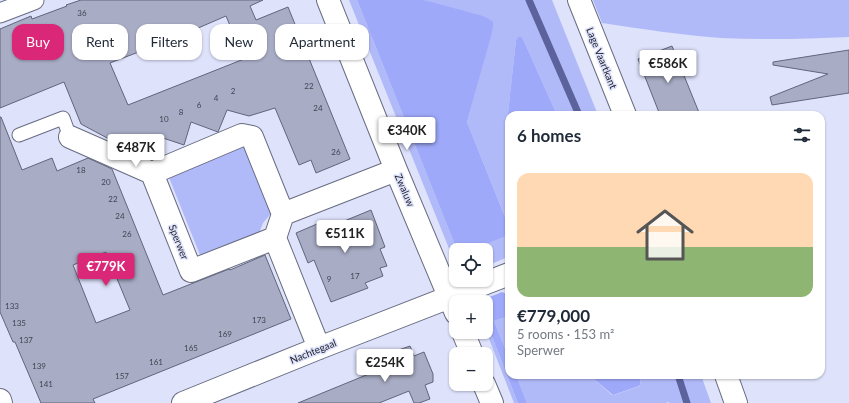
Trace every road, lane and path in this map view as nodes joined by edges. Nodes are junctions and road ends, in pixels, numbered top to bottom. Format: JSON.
{"nodes":[{"id":1,"x":34,"y":0,"type":"edge"},
{"id":2,"x":328,"y":0,"type":"edge"},
{"id":3,"x":579,"y":0,"type":"edge"},
{"id":4,"x":0,"y":14,"type":"edge"},
{"id":5,"x":623,"y":111,"type":"edge"},
{"id":6,"x":19,"y":135,"type":"dead end"},
{"id":7,"x":70,"y":137,"type":"joint"},
{"id":8,"x":396,"y":170,"type":"junction"},
{"id":9,"x":152,"y":173,"type":"junction"},
{"id":10,"x":283,"y":214,"type":"junction"},
{"id":11,"x":275,"y":238,"type":"junction"},
{"id":12,"x":505,"y":276,"type":"edge"},
{"id":13,"x":471,"y":295,"type":"edge"},
{"id":14,"x":449,"y":296,"type":"edge"},
{"id":15,"x":449,"y":306,"type":"edge"},
{"id":16,"x":319,"y":348,"type":"junction"},
{"id":17,"x":727,"y":379,"type":"edge"},
{"id":18,"x":487,"y":391,"type":"edge"},
{"id":19,"x":183,"y":403,"type":"edge"},
{"id":20,"x":492,"y":403,"type":"edge"},
{"id":21,"x":736,"y":403,"type":"edge"}],
"edges":[{"from":1,"to":4,"type":"street"},
{"from":2,"to":8,"type":"street","name":"Zwaluw"},
{"from":3,"to":5,"type":"street","name":"Lage Vaartkant"},
{"from":6,"to":7,"type":"lane"},
{"from":7,"to":9,"type":"street"},
{"from":8,"to":10,"type":"street"},
{"from":8,"to":14,"type":"street","name":"Zwaluw"},
{"from":9,"to":10,"type":"street"},
{"from":9,"to":11,"type":"street","name":"Sperwer"},
{"from":10,"to":11,"type":"street"},
{"from":11,"to":16,"type":"street"},
{"from":12,"to":13,"type":"street","name":"Nachtegaal"},
{"from":15,"to":16,"type":"street","name":"Nachtegaal"},
{"from":16,"to":19,"type":"street","name":"Nachtegaal"},
{"from":17,"to":21,"type":"street"},
{"from":18,"to":20,"type":"street"}]}
